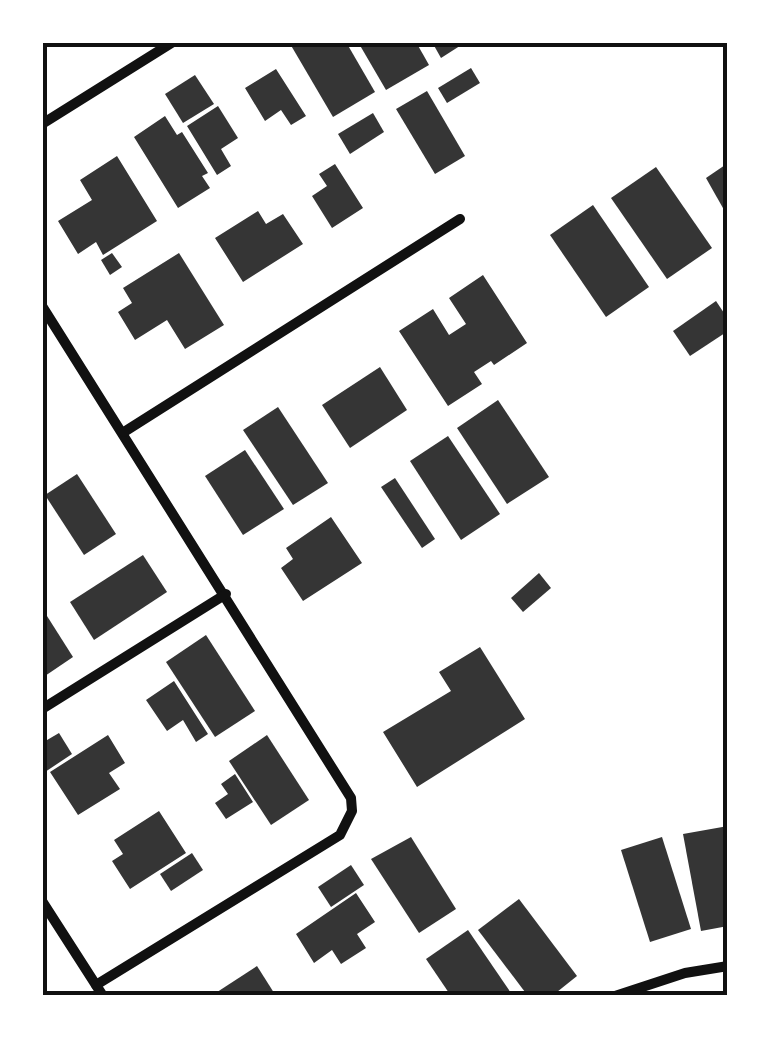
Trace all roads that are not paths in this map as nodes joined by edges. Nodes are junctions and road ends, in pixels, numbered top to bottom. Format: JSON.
{"nodes":[{"id":1,"x":173,"y":42,"type":"edge"},
{"id":2,"x":42,"y":124,"type":"edge"},
{"id":3,"x":460,"y":218,"type":"dead end"},
{"id":4,"x":42,"y":306,"type":"edge"},
{"id":5,"x":124,"y":432,"type":"junction"},
{"id":6,"x":226,"y":594,"type":"junction"},
{"id":7,"x":42,"y":709,"type":"edge"},
{"id":8,"x":42,"y":902,"type":"edge"},
{"id":9,"x":728,"y":966,"type":"edge"},
{"id":10,"x":100,"y":990,"type":"edge"},
{"id":11,"x":615,"y":996,"type":"edge"}],
"edges":[{"from":1,"to":2,"type":"street"},
{"from":3,"to":5,"type":"street"},
{"from":4,"to":5,"type":"street"},
{"from":5,"to":6,"type":"street"},
{"from":6,"to":7,"type":"street"},
{"from":6,"to":10,"type":"street"},
{"from":8,"to":10,"type":"street"},
{"from":9,"to":11,"type":"street"}]}
